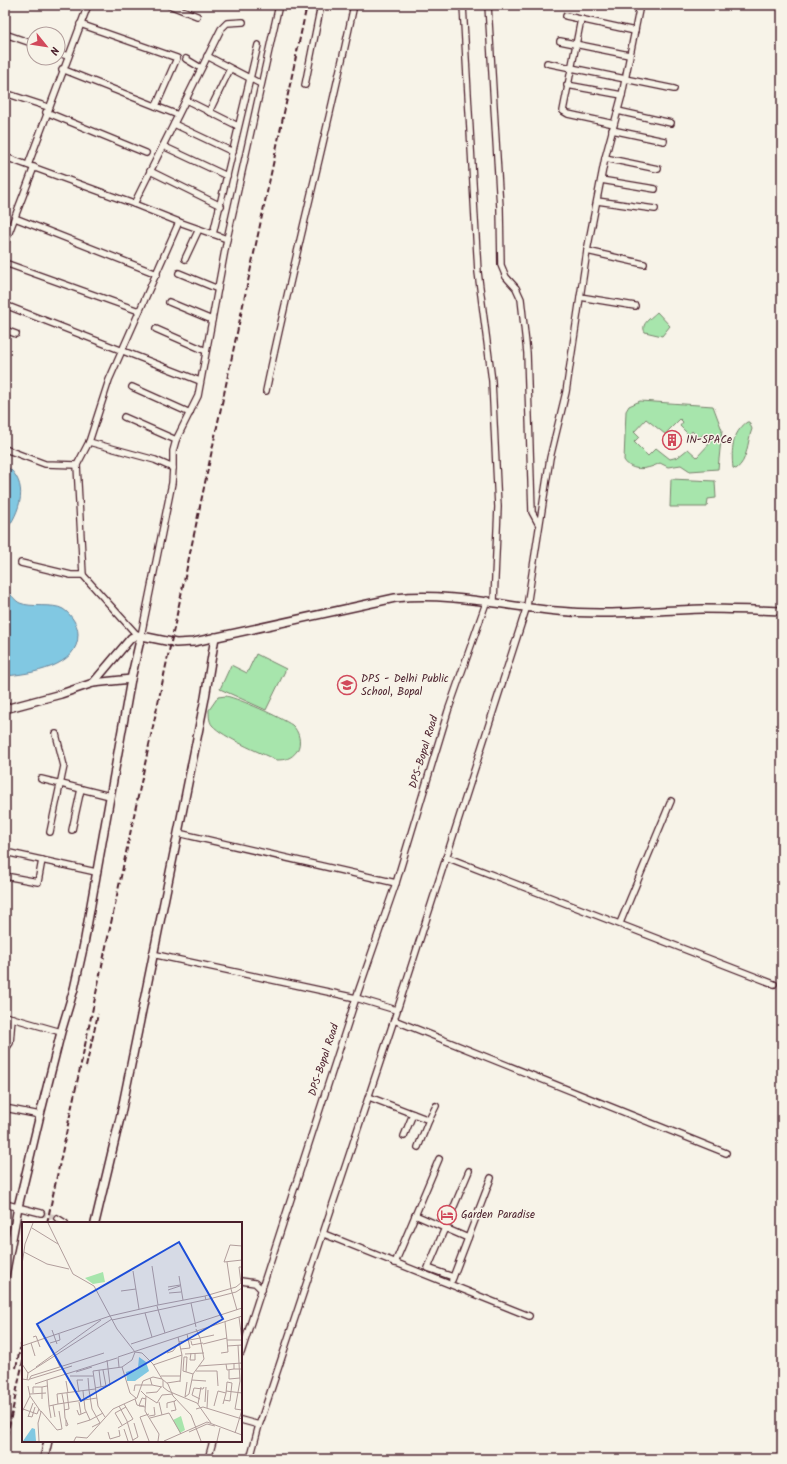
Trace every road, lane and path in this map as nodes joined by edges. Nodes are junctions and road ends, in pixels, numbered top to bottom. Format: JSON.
{"nodes":[{"id":1,"x":88,"y":5,"type":"edge"},
{"id":2,"x":169,"y":5,"type":"edge"},
{"id":3,"x":279,"y":5,"type":"edge"},
{"id":4,"x":321,"y":5,"type":"edge"},
{"id":5,"x":354,"y":5,"type":"edge"},
{"id":6,"x":463,"y":5,"type":"edge"},
{"id":7,"x":488,"y":5,"type":"edge"},
{"id":8,"x":640,"y":5,"type":"edge"},
{"id":9,"x":197,"y":16,"type":"dead end"},
{"id":10,"x":566,"y":16,"type":"dead end"},
{"id":11,"x":581,"y":19,"type":"junction"},
{"id":12,"x":243,"y":22,"type":"dead end"},
{"id":13,"x":80,"y":24,"type":"junction"},
{"id":14,"x":634,"y":31,"type":"junction"},
{"id":15,"x":5,"y":34,"type":"edge"},
{"id":16,"x":26,"y":41,"type":"edge"},
{"id":17,"x":560,"y":41,"type":"dead end"},
{"id":18,"x":576,"y":44,"type":"junction"},
{"id":19,"x":258,"y":45,"type":"dead end"},
{"id":20,"x":629,"y":55,"type":"junction"},
{"id":21,"x":68,"y":56,"type":"joint"},
{"id":22,"x":207,"y":56,"type":"junction"},
{"id":23,"x":186,"y":59,"type":"dead end"},
{"id":24,"x":547,"y":63,"type":"dead end"},
{"id":25,"x":571,"y":67,"type":"junction"},
{"id":26,"x":201,"y":68,"type":"junction"},
{"id":27,"x":230,"y":69,"type":"junction"},
{"id":28,"x":62,"y":70,"type":"junction"},
{"id":29,"x":625,"y":78,"type":"junction"},
{"id":30,"x":250,"y":79,"type":"junction"},
{"id":31,"x":261,"y":84,"type":"junction"},
{"id":32,"x":305,"y":85,"type":"dead end"},
{"id":33,"x":567,"y":86,"type":"junction"},
{"id":34,"x":674,"y":89,"type":"dead end"},
{"id":35,"x":5,"y":93,"type":"edge"},
{"id":36,"x":622,"y":95,"type":"junction"},
{"id":37,"x":186,"y":100,"type":"junction"},
{"id":38,"x":156,"y":106,"type":"junction"},
{"id":39,"x":47,"y":110,"type":"junction"},
{"id":40,"x":618,"y":111,"type":"junction"},
{"id":41,"x":209,"y":112,"type":"junction"},
{"id":42,"x":178,"y":115,"type":"junction"},
{"id":43,"x":671,"y":123,"type":"dead end"},
{"id":44,"x":174,"y":124,"type":"junction"},
{"id":45,"x":238,"y":126,"type":"junction"},
{"id":46,"x":613,"y":127,"type":"junction"},
{"id":47,"x":664,"y":141,"type":"dead end"},
{"id":48,"x":163,"y":146,"type":"junction"},
{"id":49,"x":233,"y":152,"type":"junction"},
{"id":50,"x":146,"y":153,"type":"dead end"},
{"id":51,"x":5,"y":156,"type":"edge"},
{"id":52,"x":605,"y":158,"type":"junction"},
{"id":53,"x":28,"y":164,"type":"junction"},
{"id":54,"x":34,"y":167,"type":"junction"},
{"id":55,"x":658,"y":169,"type":"dead end"},
{"id":56,"x":150,"y":171,"type":"junction"},
{"id":57,"x":227,"y":176,"type":"junction"},
{"id":58,"x":601,"y":180,"type":"junction"},
{"id":59,"x":655,"y":189,"type":"dead end"},
{"id":60,"x":597,"y":200,"type":"junction"},
{"id":61,"x":134,"y":204,"type":"junction"},
{"id":62,"x":221,"y":206,"type":"junction"},
{"id":63,"x":655,"y":209,"type":"dead end"},
{"id":64,"x":15,"y":218,"type":"junction"},
{"id":65,"x":179,"y":222,"type":"junction"},
{"id":66,"x":199,"y":229,"type":"junction"},
{"id":67,"x":213,"y":234,"type":"junction"},
{"id":68,"x":227,"y":239,"type":"junction"},
{"id":69,"x":5,"y":243,"type":"edge"},
{"id":70,"x":587,"y":251,"type":"junction"},
{"id":71,"x":185,"y":259,"type":"dead end"},
{"id":72,"x":5,"y":263,"type":"edge"},
{"id":73,"x":644,"y":264,"type":"dead end"},
{"id":74,"x":180,"y":273,"type":"dead end"},
{"id":75,"x":157,"y":274,"type":"junction"},
{"id":76,"x":218,"y":289,"type":"junction"},
{"id":77,"x":580,"y":297,"type":"junction"},
{"id":78,"x":169,"y":302,"type":"dead end"},
{"id":79,"x":5,"y":305,"type":"edge"},
{"id":80,"x":635,"y":306,"type":"dead end"},
{"id":81,"x":139,"y":311,"type":"junction"},
{"id":82,"x":212,"y":320,"type":"junction"},
{"id":83,"x":156,"y":329,"type":"dead end"},
{"id":84,"x":5,"y":330,"type":"edge"},
{"id":85,"x":16,"y":334,"type":"dead end"},
{"id":86,"x":122,"y":349,"type":"junction"},
{"id":87,"x":206,"y":351,"type":"junction"},
{"id":88,"x":200,"y":381,"type":"junction"},
{"id":89,"x":132,"y":387,"type":"dead end"},
{"id":90,"x":266,"y":391,"type":"dead end"},
{"id":91,"x":190,"y":413,"type":"junction"},
{"id":92,"x":124,"y":417,"type":"dead end"},
{"id":93,"x":176,"y":440,"type":"junction"},
{"id":94,"x":89,"y":442,"type":"junction"},
{"id":95,"x":5,"y":448,"type":"edge"},
{"id":96,"x":77,"y":465,"type":"junction"},
{"id":97,"x":173,"y":468,"type":"junction"},
{"id":98,"x":539,"y":525,"type":"junction"},
{"id":99,"x":21,"y":563,"type":"dead end"},
{"id":100,"x":83,"y":575,"type":"junction"},
{"id":101,"x":490,"y":601,"type":"junction"},
{"id":102,"x":528,"y":606,"type":"junction"},
{"id":103,"x":782,"y":612,"type":"edge"},
{"id":104,"x":139,"y":635,"type":"junction"},
{"id":105,"x":215,"y":637,"type":"junction"},
{"id":106,"x":131,"y":679,"type":"junction"},
{"id":107,"x":93,"y":683,"type":"junction"},
{"id":108,"x":5,"y":709,"type":"edge"},
{"id":109,"x":56,"y":734,"type":"dead end"},
{"id":110,"x":41,"y":779,"type":"dead end"},
{"id":111,"x":62,"y":784,"type":"junction"},
{"id":112,"x":81,"y":789,"type":"junction"},
{"id":113,"x":110,"y":796,"type":"junction"},
{"id":114,"x":670,"y":801,"type":"dead end"},
{"id":115,"x":72,"y":830,"type":"dead end"},
{"id":116,"x":50,"y":832,"type":"dead end"},
{"id":117,"x":178,"y":832,"type":"junction"},
{"id":118,"x":5,"y":852,"type":"edge"},
{"id":119,"x":446,"y":857,"type":"junction"},
{"id":120,"x":42,"y":860,"type":"junction"},
{"id":121,"x":96,"y":872,"type":"junction"},
{"id":122,"x":5,"y":876,"type":"edge"},
{"id":123,"x":396,"y":882,"type":"junction"},
{"id":124,"x":620,"y":923,"type":"junction"},
{"id":125,"x":152,"y":954,"type":"junction"},
{"id":126,"x":774,"y":984,"type":"dead end"},
{"id":127,"x":356,"y":998,"type":"junction"},
{"id":128,"x":396,"y":1010,"type":"junction"},
{"id":129,"x":5,"y":1016,"type":"edge"},
{"id":130,"x":12,"y":1018,"type":"junction"},
{"id":131,"x":394,"y":1020,"type":"junction"},
{"id":132,"x":60,"y":1032,"type":"junction"},
{"id":133,"x":5,"y":1050,"type":"edge"},
{"id":134,"x":369,"y":1097,"type":"junction"},
{"id":135,"x":436,"y":1106,"type":"dead end"},
{"id":136,"x":5,"y":1108,"type":"edge"},
{"id":137,"x":413,"y":1114,"type":"junction"},
{"id":138,"x":40,"y":1115,"type":"junction"},
{"id":139,"x":429,"y":1120,"type":"junction"},
{"id":140,"x":404,"y":1136,"type":"dead end"},
{"id":141,"x":418,"y":1147,"type":"dead end"},
{"id":142,"x":726,"y":1153,"type":"dead end"},
{"id":143,"x":439,"y":1159,"type":"dead end"},
{"id":144,"x":469,"y":1171,"type":"dead end"},
{"id":145,"x":491,"y":1178,"type":"dead end"},
{"id":146,"x":5,"y":1204,"type":"edge"},
{"id":147,"x":18,"y":1206,"type":"junction"},
{"id":148,"x":40,"y":1213,"type":"tunnel mouth"},
{"id":149,"x":415,"y":1215,"type":"junction"},
{"id":150,"x":57,"y":1218,"type":"tunnel mouth"},
{"id":151,"x":63,"y":1222,"type":"edge"},
{"id":152,"x":95,"y":1222,"type":"edge"},
{"id":153,"x":444,"y":1228,"type":"junction"},
{"id":154,"x":324,"y":1234,"type":"junction"},
{"id":155,"x":468,"y":1238,"type":"junction"},
{"id":156,"x":395,"y":1263,"type":"junction"},
{"id":157,"x":5,"y":1276,"type":"edge"},
{"id":158,"x":453,"y":1278,"type":"junction"},
{"id":159,"x":242,"y":1281,"type":"edge"},
{"id":160,"x":450,"y":1284,"type":"junction"},
{"id":161,"x":262,"y":1290,"type":"junction"},
{"id":162,"x":529,"y":1316,"type":"dead end"},
{"id":163,"x":242,"y":1350,"type":"edge"},
{"id":164,"x":242,"y":1420,"type":"edge"},
{"id":165,"x":259,"y":1425,"type":"junction"},
{"id":166,"x":48,"y":1442,"type":"edge"},
{"id":167,"x":213,"y":1442,"type":"edge"},
{"id":168,"x":44,"y":1459,"type":"edge"},
{"id":169,"x":208,"y":1459,"type":"edge"},
{"id":170,"x":250,"y":1459,"type":"edge"}],
"edges":[{"from":1,"to":13,"type":"street"},
{"from":2,"to":9,"type":"street"},
{"from":3,"to":31,"type":"street"},
{"from":4,"to":32,"type":"street"},
{"from":5,"to":90,"type":"street"},
{"from":6,"to":101,"type":"street","name":"DPS-Bopal Road"},
{"from":7,"to":98,"type":"street"},
{"from":8,"to":14,"type":"street"},
{"from":10,"to":11,"type":"street"},
{"from":11,"to":14,"type":"street"},
{"from":11,"to":18,"type":"street"},
{"from":12,"to":22,"type":"street"},
{"from":13,"to":21,"type":"street"},
{"from":13,"to":38,"type":"street"},
{"from":14,"to":20,"type":"street"},
{"from":15,"to":16,"type":"street"},
{"from":17,"to":18,"type":"street"},
{"from":18,"to":20,"type":"street"},
{"from":18,"to":25,"type":"street"},
{"from":19,"to":30,"type":"street"},
{"from":20,"to":29,"type":"street"},
{"from":21,"to":28,"type":"street"},
{"from":22,"to":26,"type":"street"},
{"from":22,"to":27,"type":"street"},
{"from":23,"to":26,"type":"street"},
{"from":24,"to":25,"type":"street"},
{"from":25,"to":29,"type":"street"},
{"from":25,"to":33,"type":"street"},
{"from":26,"to":37,"type":"street"},
{"from":27,"to":30,"type":"street"},
{"from":27,"to":41,"type":"street"},
{"from":28,"to":38,"type":"street"},
{"from":28,"to":39,"type":"street"},
{"from":29,"to":34,"type":"street"},
{"from":29,"to":36,"type":"street"},
{"from":30,"to":31,"type":"street"},
{"from":30,"to":45,"type":"street"},
{"from":31,"to":68,"type":"street"},
{"from":33,"to":36,"type":"street"},
{"from":33,"to":46,"type":"street"},
{"from":35,"to":39,"type":"street"},
{"from":36,"to":40,"type":"street"},
{"from":37,"to":41,"type":"street"},
{"from":37,"to":42,"type":"street"},
{"from":38,"to":42,"type":"street"},
{"from":39,"to":50,"type":"street"},
{"from":39,"to":53,"type":"street"},
{"from":40,"to":43,"type":"street"},
{"from":40,"to":46,"type":"street"},
{"from":41,"to":45,"type":"street"},
{"from":42,"to":44,"type":"street"},
{"from":44,"to":48,"type":"street"},
{"from":44,"to":49,"type":"street"},
{"from":45,"to":49,"type":"street"},
{"from":46,"to":47,"type":"street"},
{"from":46,"to":52,"type":"street"},
{"from":48,"to":56,"type":"street"},
{"from":48,"to":57,"type":"street"},
{"from":49,"to":57,"type":"street"},
{"from":51,"to":53,"type":"street"},
{"from":52,"to":55,"type":"street"},
{"from":52,"to":58,"type":"street"},
{"from":53,"to":54,"type":"street"},
{"from":54,"to":61,"type":"street"},
{"from":54,"to":64,"type":"street"},
{"from":56,"to":61,"type":"street"},
{"from":56,"to":62,"type":"street"},
{"from":57,"to":62,"type":"street"},
{"from":58,"to":59,"type":"street"},
{"from":58,"to":60,"type":"street"},
{"from":60,"to":63,"type":"street"},
{"from":60,"to":70,"type":"street"},
{"from":61,"to":65,"type":"street"},
{"from":62,"to":67,"type":"street"},
{"from":64,"to":69,"type":"street"},
{"from":64,"to":75,"type":"street"},
{"from":65,"to":66,"type":"street"},
{"from":65,"to":75,"type":"street"},
{"from":66,"to":67,"type":"street"},
{"from":66,"to":71,"type":"street"},
{"from":67,"to":68,"type":"street"},
{"from":68,"to":76,"type":"street"},
{"from":70,"to":73,"type":"street"},
{"from":70,"to":77,"type":"street"},
{"from":72,"to":81,"type":"street"},
{"from":74,"to":76,"type":"street"},
{"from":75,"to":81,"type":"street"},
{"from":76,"to":82,"type":"street"},
{"from":77,"to":80,"type":"street"},
{"from":77,"to":98,"type":"street"},
{"from":78,"to":82,"type":"street"},
{"from":79,"to":86,"type":"street"},
{"from":81,"to":86,"type":"street"},
{"from":82,"to":87,"type":"street"},
{"from":83,"to":87,"type":"street"},
{"from":84,"to":85,"type":"street"},
{"from":86,"to":88,"type":"street"},
{"from":86,"to":94,"type":"street"},
{"from":87,"to":88,"type":"street"},
{"from":88,"to":91,"type":"street"},
{"from":89,"to":91,"type":"street"},
{"from":91,"to":93,"type":"street"},
{"from":92,"to":93,"type":"street"},
{"from":93,"to":97,"type":"street"},
{"from":94,"to":96,"type":"street"},
{"from":94,"to":97,"type":"street"},
{"from":95,"to":96,"type":"street"},
{"from":96,"to":100,"type":"street"},
{"from":97,"to":104,"type":"street"},
{"from":98,"to":102,"type":"street"},
{"from":99,"to":100,"type":"street"},
{"from":100,"to":104,"type":"street"},
{"from":101,"to":102,"type":"street"},
{"from":101,"to":105,"type":"street"},
{"from":101,"to":123,"type":"street","name":"DPS-Bopal Road"},
{"from":102,"to":103,"type":"street"},
{"from":102,"to":119,"type":"street"},
{"from":104,"to":105,"type":"street"},
{"from":104,"to":106,"type":"street"},
{"from":104,"to":107,"type":"street"},
{"from":105,"to":117,"type":"street"},
{"from":106,"to":107,"type":"street"},
{"from":106,"to":113,"type":"street"},
{"from":107,"to":108,"type":"street"},
{"from":109,"to":111,"type":"street"},
{"from":110,"to":111,"type":"street"},
{"from":111,"to":112,"type":"street"},
{"from":111,"to":116,"type":"street"},
{"from":112,"to":113,"type":"street"},
{"from":112,"to":115,"type":"street"},
{"from":113,"to":121,"type":"street"},
{"from":114,"to":124,"type":"street"},
{"from":117,"to":123,"type":"street"},
{"from":117,"to":125,"type":"street"},
{"from":118,"to":120,"type":"street"},
{"from":119,"to":124,"type":"street"},
{"from":119,"to":128,"type":"street"},
{"from":120,"to":121,"type":"street"},
{"from":120,"to":122,"type":"street"},
{"from":121,"to":132,"type":"street"},
{"from":123,"to":127,"type":"street","name":"DPS-Bopal Road"},
{"from":124,"to":126,"type":"street"},
{"from":125,"to":127,"type":"street"},
{"from":125,"to":152,"type":"street"},
{"from":127,"to":128,"type":"street"},
{"from":127,"to":161,"type":"street","name":"DPS-Bopal Road"},
{"from":128,"to":131,"type":"street"},
{"from":129,"to":130,"type":"street"},
{"from":130,"to":132,"type":"street"},
{"from":130,"to":133,"type":"street"},
{"from":131,"to":134,"type":"street"},
{"from":131,"to":142,"type":"street"},
{"from":132,"to":138,"type":"street"},
{"from":134,"to":137,"type":"street"},
{"from":134,"to":154,"type":"street"},
{"from":135,"to":139,"type":"street"},
{"from":136,"to":138,"type":"street"},
{"from":137,"to":139,"type":"street"},
{"from":137,"to":140,"type":"street"},
{"from":138,"to":147,"type":"street"},
{"from":139,"to":141,"type":"street"},
{"from":143,"to":149,"type":"street"},
{"from":144,"to":153,"type":"street"},
{"from":145,"to":155,"type":"street"},
{"from":146,"to":147,"type":"street"},
{"from":147,"to":148,"type":"street"},
{"from":147,"to":157,"type":"street"},
{"from":149,"to":153,"type":"street"},
{"from":149,"to":156,"type":"street"},
{"from":150,"to":151,"type":"street"},
{"from":153,"to":155,"type":"street"},
{"from":153,"to":158,"type":"street"},
{"from":154,"to":156,"type":"street"},
{"from":154,"to":165,"type":"street"},
{"from":155,"to":158,"type":"street"},
{"from":156,"to":160,"type":"street"},
{"from":158,"to":160,"type":"street"},
{"from":159,"to":161,"type":"street"},
{"from":160,"to":162,"type":"street"},
{"from":161,"to":163,"type":"street","name":"DPS-Bopal Road"},
{"from":164,"to":165,"type":"street"},
{"from":165,"to":170,"type":"street"},
{"from":166,"to":168,"type":"street"},
{"from":167,"to":169,"type":"street"}]}
